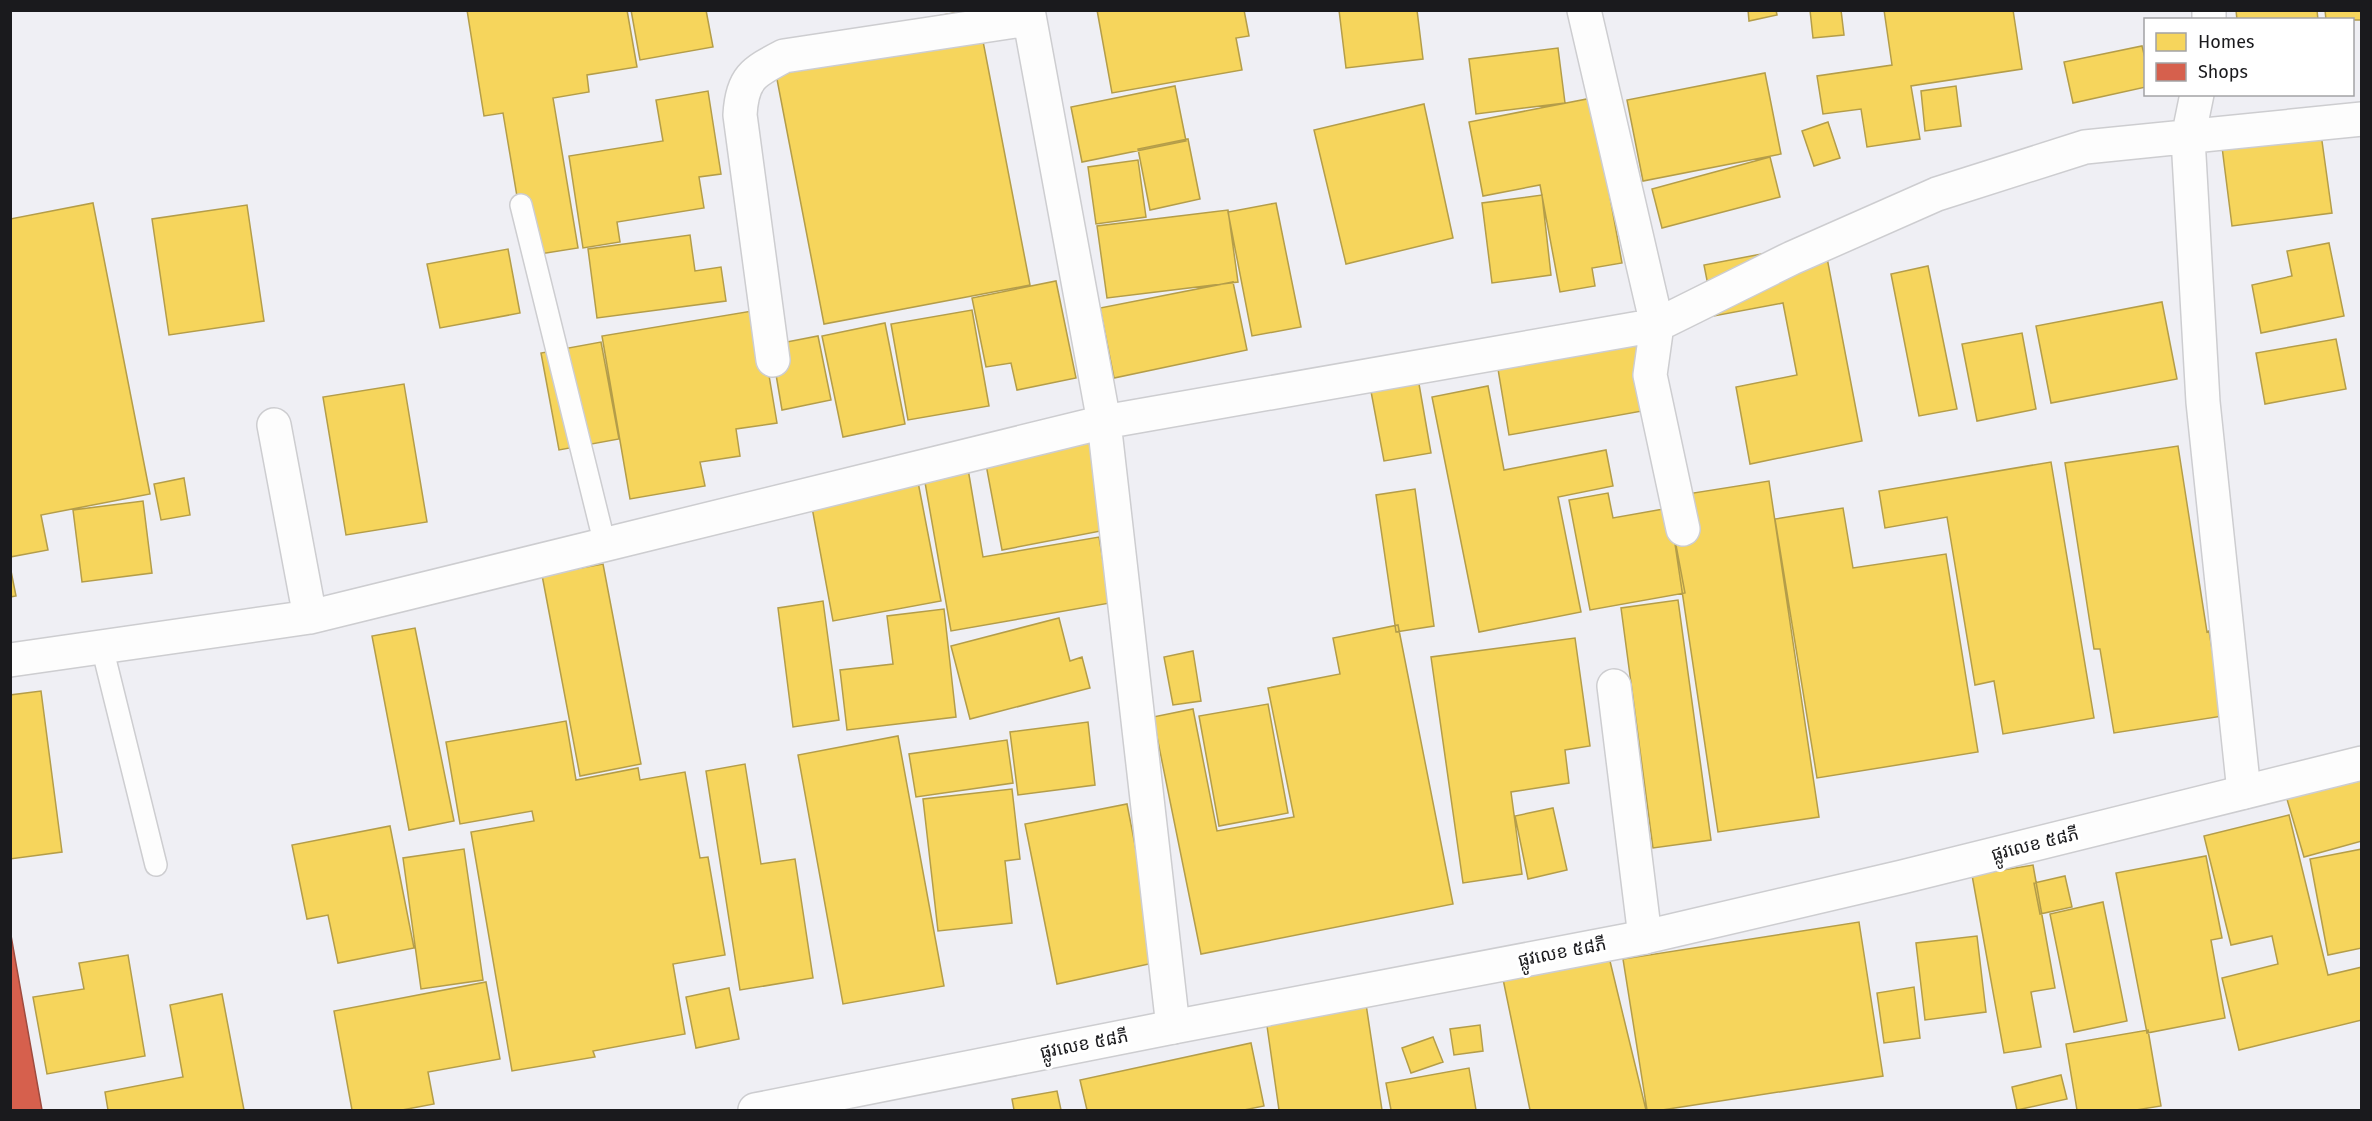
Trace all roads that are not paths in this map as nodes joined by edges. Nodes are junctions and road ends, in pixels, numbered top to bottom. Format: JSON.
{"nodes":[{"id":1,"x":1584,"y":10,"type":"edge"},
{"id":2,"x":1028,"y":15,"type":"edge"},
{"id":3,"x":2197,"y":96,"type":"edge"},
{"id":4,"x":2361,"y":118,"type":"edge"},
{"id":5,"x":2188,"y":138,"type":"junction"},
{"id":6,"x":521,"y":205,"type":"dead end"},
{"id":7,"x":1657,"y":325,"type":"junction"},
{"id":8,"x":773,"y":360,"type":"dead end"},
{"id":9,"x":1104,"y":422,"type":"junction"},
{"id":10,"x":274,"y":425,"type":"dead end"},
{"id":11,"x":1683,"y":529,"type":"dead end"},
{"id":12,"x":605,"y":545,"type":"junction"},
{"id":13,"x":310,"y":617,"type":"junction"},
{"id":14,"x":102,"y":647,"type":"junction"},
{"id":15,"x":10,"y":660,"type":"edge"},
{"id":16,"x":1614,"y":686,"type":"dead end"},
{"id":17,"x":2361,"y":763,"type":"edge"},
{"id":18,"x":2244,"y":792,"type":"junction"},
{"id":19,"x":156,"y":866,"type":"dead end"},
{"id":20,"x":1645,"y":936,"type":"junction"},
{"id":21,"x":1173,"y":1027,"type":"junction"},
{"id":22,"x":755,"y":1110,"type":"edge"}],
"edges":[{"from":1,"to":7,"type":"street"},
{"from":2,"to":8,"type":"street"},
{"from":2,"to":9,"type":"street"},
{"from":3,"to":5,"type":"street"},
{"from":4,"to":5,"type":"street"},
{"from":5,"to":7,"type":"street"},
{"from":5,"to":18,"type":"street"},
{"from":6,"to":12,"type":"lane"},
{"from":7,"to":9,"type":"street"},
{"from":7,"to":11,"type":"street"},
{"from":9,"to":12,"type":"street"},
{"from":9,"to":21,"type":"street"},
{"from":10,"to":13,"type":"street"},
{"from":12,"to":13,"type":"street"},
{"from":13,"to":14,"type":"street"},
{"from":14,"to":15,"type":"street"},
{"from":14,"to":19,"type":"lane"},
{"from":16,"to":20,"type":"street"},
{"from":17,"to":18,"type":"street","name":"ផ្លូវលេខ ៥៨ភី"},
{"from":18,"to":20,"type":"street","name":"ផ្លូវលេខ ៥៨ភី"},
{"from":20,"to":21,"type":"street","name":"ផ្លូវលេខ ៥៨ភី"},
{"from":21,"to":22,"type":"street","name":"ផ្លូវលេខ ៥៨ភី"}]}
